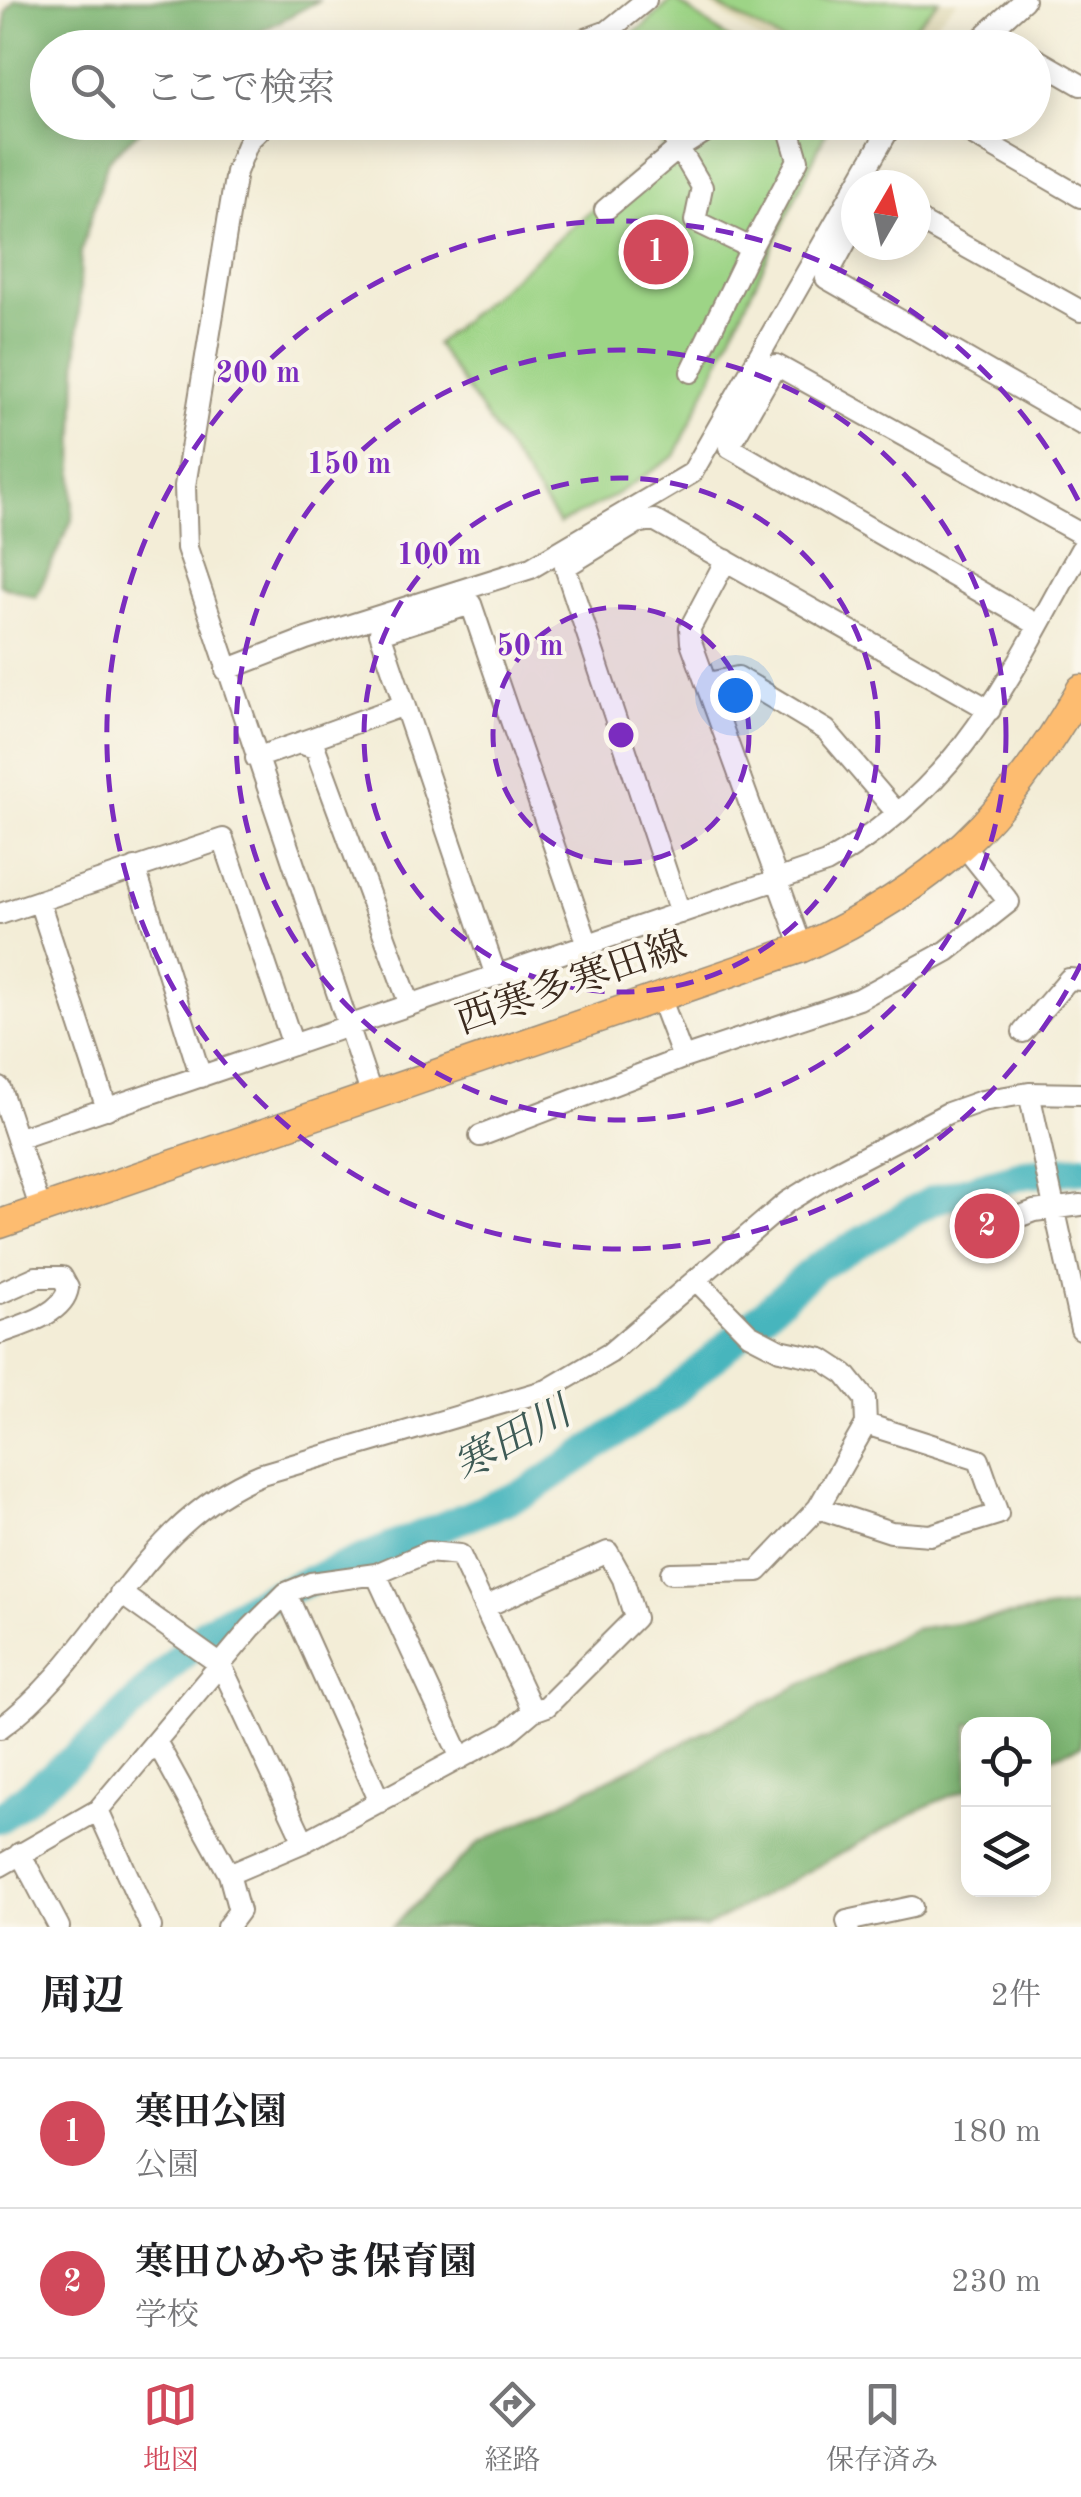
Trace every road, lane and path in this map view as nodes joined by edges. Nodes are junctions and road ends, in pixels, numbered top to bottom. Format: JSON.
{"nodes":[{"id":1,"x":646,"y":0,"type":"edge"},
{"id":2,"x":1024,"y":0,"type":"edge"},
{"id":3,"x":621,"y":30,"type":"edge"},
{"id":4,"x":991,"y":30,"type":"edge"},
{"id":5,"x":1051,"y":68,"type":"edge"},
{"id":6,"x":1081,"y":85,"type":"edge"},
{"id":7,"x":249,"y":140,"type":"edge"},
{"id":8,"x":674,"y":140,"type":"edge"},
{"id":9,"x":692,"y":140,"type":"edge"},
{"id":10,"x":792,"y":140,"type":"edge"},
{"id":11,"x":883,"y":140,"type":"edge"},
{"id":12,"x":982,"y":140,"type":"edge"},
{"id":13,"x":679,"y":148,"type":"junction"},
{"id":14,"x":865,"y":170,"type":"edge"},
{"id":15,"x":1081,"y":197,"type":"edge"},
{"id":16,"x":606,"y":210,"type":"dead end"},
{"id":17,"x":841,"y":212,"type":"edge"},
{"id":18,"x":931,"y":227,"type":"edge"},
{"id":19,"x":750,"y":248,"type":"junction"},
{"id":20,"x":841,"y":250,"type":"edge"},
{"id":21,"x":1081,"y":311,"type":"edge"},
{"id":22,"x":691,"y":372,"type":"dead end"},
{"id":23,"x":1081,"y":424,"type":"edge"},
{"id":24,"x":1081,"y":534,"type":"edge"},
{"id":25,"x":1081,"y":549,"type":"edge"},
{"id":26,"x":726,"y":560,"type":"junction"},
{"id":27,"x":1038,"y":625,"type":"junction"},
{"id":28,"x":226,"y":670,"type":"junction"},
{"id":29,"x":708,"y":683,"type":"junction"},
{"id":30,"x":1081,"y":689,"type":"edge"},
{"id":31,"x":404,"y":704,"type":"junction"},
{"id":32,"x":990,"y":710,"type":"junction"},
{"id":33,"x":298,"y":743,"type":"junction"},
{"id":34,"x":256,"y":758,"type":"junction"},
{"id":35,"x":898,"y":813,"type":"junction"},
{"id":36,"x":964,"y":847,"type":"junction"},
{"id":37,"x":135,"y":868,"type":"junction"},
{"id":38,"x":776,"y":880,"type":"junction"},
{"id":39,"x":39,"y":901,"type":"junction"},
{"id":40,"x":680,"y":913,"type":"junction"},
{"id":41,"x":0,"y":914,"type":"edge"},
{"id":42,"x":588,"y":944,"type":"junction"},
{"id":43,"x":802,"y":948,"type":"junction"},
{"id":44,"x":496,"y":976,"type":"junction"},
{"id":45,"x":1081,"y":980,"type":"edge"},
{"id":46,"x":660,"y":997,"type":"junction"},
{"id":47,"x":410,"y":1006,"type":"junction"},
{"id":48,"x":348,"y":1026,"type":"junction"},
{"id":49,"x":1023,"y":1032,"type":"dead end"},
{"id":50,"x":294,"y":1045,"type":"junction"},
{"id":51,"x":682,"y":1058,"type":"junction"},
{"id":52,"x":201,"y":1077,"type":"junction"},
{"id":53,"x":0,"y":1088,"type":"edge"},
{"id":54,"x":1029,"y":1093,"type":"junction"},
{"id":55,"x":1081,"y":1094,"type":"edge"},
{"id":56,"x":372,"y":1096,"type":"junction"},
{"id":57,"x":107,"y":1109,"type":"junction"},
{"id":58,"x":480,"y":1136,"type":"dead end"},
{"id":59,"x":17,"y":1140,"type":"junction"},
{"id":60,"x":1081,"y":1205,"type":"edge"},
{"id":61,"x":1056,"y":1208,"type":"junction"},
{"id":62,"x":41,"y":1210,"type":"junction"},
{"id":63,"x":0,"y":1224,"type":"edge"},
{"id":64,"x":970,"y":1235,"type":"dead end"},
{"id":65,"x":698,"y":1282,"type":"junction"},
{"id":66,"x":0,"y":1292,"type":"edge"},
{"id":67,"x":1078,"y":1294,"type":"edge"},
{"id":68,"x":1081,"y":1329,"type":"edge"},
{"id":69,"x":0,"y":1333,"type":"edge"},
{"id":70,"x":866,"y":1424,"type":"junction"},
{"id":71,"x":818,"y":1508,"type":"junction"},
{"id":72,"x":671,"y":1573,"type":"dead end"},
{"id":73,"x":376,"y":1574,"type":"junction"},
{"id":74,"x":120,"y":1593,"type":"junction"},
{"id":75,"x":286,"y":1593,"type":"junction"},
{"id":76,"x":487,"y":1606,"type":"junction"},
{"id":77,"x":222,"y":1665,"type":"junction"},
{"id":78,"x":533,"y":1711,"type":"junction"},
{"id":79,"x":0,"y":1728,"type":"edge"},
{"id":80,"x":157,"y":1742,"type":"junction"},
{"id":81,"x":461,"y":1758,"type":"junction"},
{"id":82,"x":380,"y":1802,"type":"junction"},
{"id":83,"x":98,"y":1810,"type":"junction"},
{"id":84,"x":304,"y":1842,"type":"junction"},
{"id":85,"x":20,"y":1853,"type":"junction"},
{"id":86,"x":0,"y":1866,"type":"edge"},
{"id":87,"x":228,"y":1874,"type":"junction"},
{"id":88,"x":912,"y":1907,"type":"dead end"},
{"id":89,"x":59,"y":1927,"type":"edge"},
{"id":90,"x":151,"y":1927,"type":"edge"},
{"id":91,"x":227,"y":1927,"type":"edge"},
{"id":92,"x":849,"y":1927,"type":"edge"}],
"edges":[{"from":1,"to":3,"type":"street"},
{"from":2,"to":4,"type":"street"},
{"from":5,"to":6,"type":"street"},
{"from":7,"to":28,"type":"street"},
{"from":8,"to":13,"type":"street"},
{"from":9,"to":13,"type":"street"},
{"from":10,"to":19,"type":"street"},
{"from":11,"to":14,"type":"street"},
{"from":12,"to":15,"type":"street"},
{"from":13,"to":16,"type":"street"},
{"from":13,"to":19,"type":"street"},
{"from":17,"to":28,"type":"street"},
{"from":18,"to":21,"type":"street"},
{"from":19,"to":22,"type":"street"},
{"from":20,"to":23,"type":"street"},
{"from":24,"to":27,"type":"street"},
{"from":25,"to":27,"type":"street"},
{"from":26,"to":29,"type":"street"},
{"from":26,"to":32,"type":"street"},
{"from":26,"to":40,"type":"street"},
{"from":27,"to":32,"type":"street"},
{"from":28,"to":34,"type":"street"},
{"from":29,"to":35,"type":"street"},
{"from":29,"to":38,"type":"street"},
{"from":30,"to":36,"type":"main road","name":"西寒多寒田線"},
{"from":31,"to":33,"type":"street"},
{"from":31,"to":42,"type":"street"},
{"from":31,"to":44,"type":"street"},
{"from":32,"to":35,"type":"street"},
{"from":33,"to":34,"type":"street"},
{"from":33,"to":47,"type":"street"},
{"from":34,"to":48,"type":"street"},
{"from":35,"to":38,"type":"street"},
{"from":36,"to":43,"type":"main road","name":"西寒多寒田線"},
{"from":36,"to":51,"type":"street"},
{"from":37,"to":39,"type":"street"},
{"from":37,"to":50,"type":"street"},
{"from":37,"to":52,"type":"street"},
{"from":38,"to":40,"type":"street"},
{"from":38,"to":43,"type":"street"},
{"from":39,"to":41,"type":"street"},
{"from":39,"to":57,"type":"street"},
{"from":40,"to":42,"type":"street"},
{"from":42,"to":44,"type":"street"},
{"from":43,"to":46,"type":"main road","name":"西寒多寒田線"},
{"from":44,"to":47,"type":"street"},
{"from":45,"to":49,"type":"street"},
{"from":46,"to":51,"type":"street"},
{"from":46,"to":56,"type":"main road","name":"西寒多寒田線"},
{"from":47,"to":48,"type":"street"},
{"from":48,"to":50,"type":"street"},
{"from":48,"to":56,"type":"street"},
{"from":50,"to":52,"type":"street"},
{"from":51,"to":58,"type":"street"},
{"from":52,"to":57,"type":"street"},
{"from":53,"to":59,"type":"street"},
{"from":54,"to":55,"type":"street"},
{"from":54,"to":61,"type":"street"},
{"from":54,"to":65,"type":"street"},
{"from":56,"to":62,"type":"main road","name":"西寒多寒田線"},
{"from":57,"to":59,"type":"street"},
{"from":59,"to":62,"type":"street"},
{"from":60,"to":61,"type":"street"},
{"from":61,"to":64,"type":"street"},
{"from":61,"to":67,"type":"street"},
{"from":62,"to":63,"type":"main road","name":"西寒多寒田線"},
{"from":65,"to":70,"type":"street"},
{"from":65,"to":74,"type":"street"},
{"from":66,"to":69,"type":"street"},
{"from":67,"to":68,"type":"street"},
{"from":70,"to":71,"type":"street"},
{"from":70,"to":71,"type":"street"},
{"from":71,"to":72,"type":"street"},
{"from":73,"to":75,"type":"street"},
{"from":73,"to":76,"type":"street"},
{"from":73,"to":81,"type":"street"},
{"from":74,"to":77,"type":"street"},
{"from":74,"to":79,"type":"street"},
{"from":75,"to":77,"type":"street"},
{"from":75,"to":82,"type":"street"},
{"from":76,"to":78,"type":"street"},
{"from":76,"to":78,"type":"street"},
{"from":77,"to":80,"type":"street"},
{"from":77,"to":84,"type":"street"},
{"from":78,"to":81,"type":"street"},
{"from":80,"to":83,"type":"street"},
{"from":80,"to":87,"type":"street"},
{"from":81,"to":82,"type":"street"},
{"from":82,"to":84,"type":"street"},
{"from":83,"to":85,"type":"street"},
{"from":83,"to":90,"type":"street"},
{"from":84,"to":87,"type":"street"},
{"from":85,"to":86,"type":"street"},
{"from":85,"to":89,"type":"street"},
{"from":87,"to":91,"type":"street"},
{"from":88,"to":92,"type":"street"}]}
